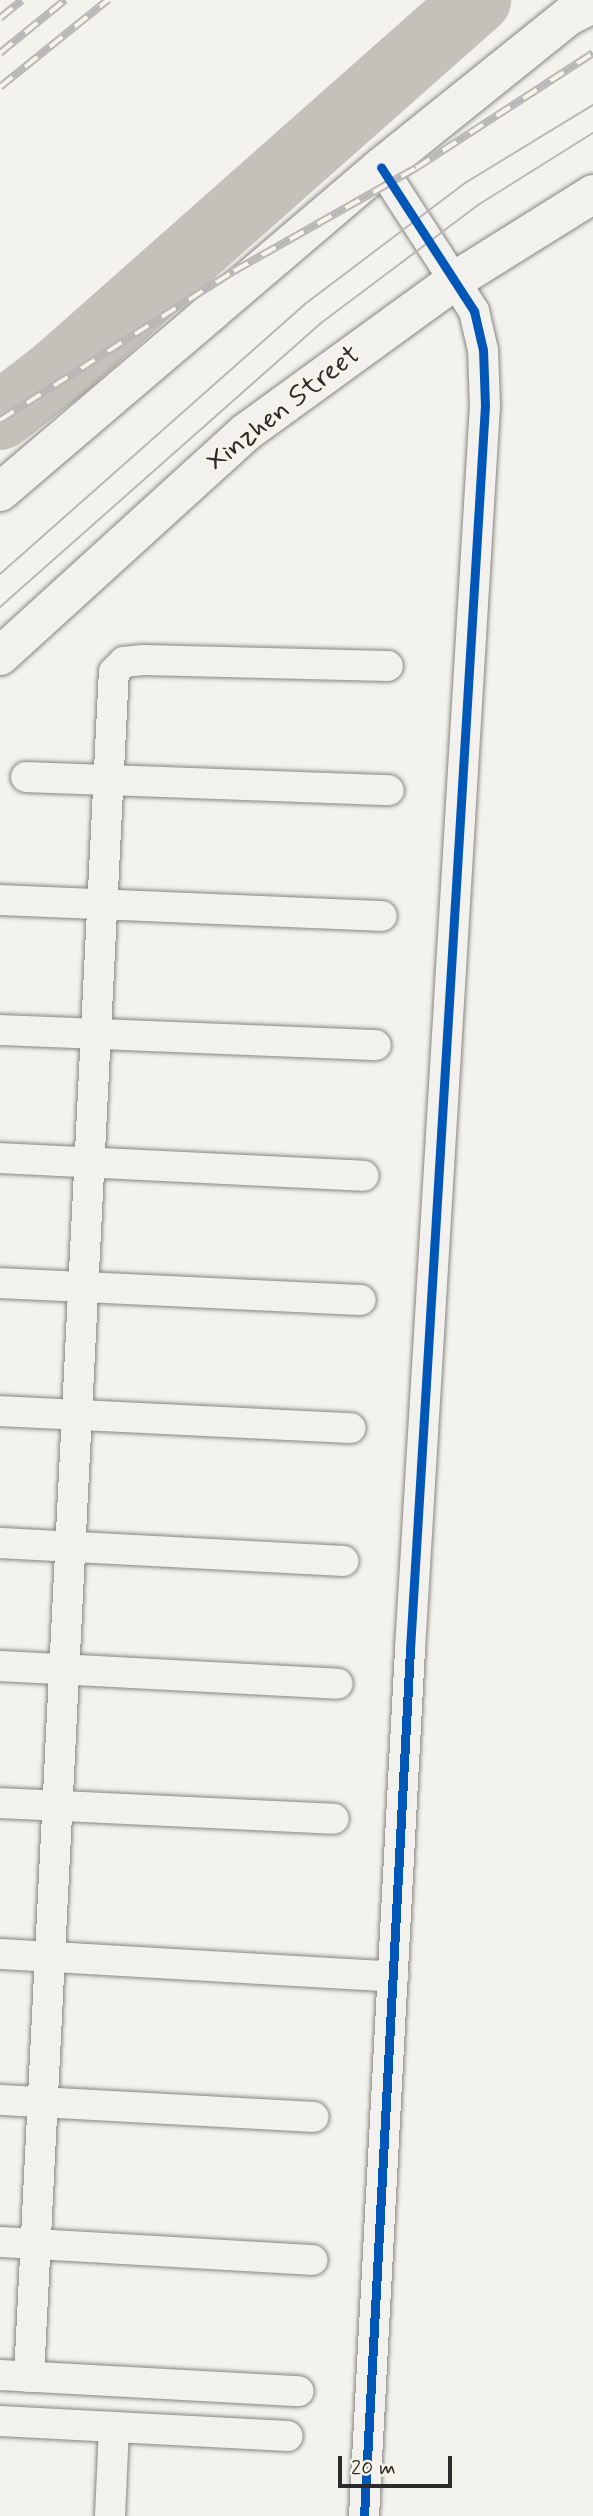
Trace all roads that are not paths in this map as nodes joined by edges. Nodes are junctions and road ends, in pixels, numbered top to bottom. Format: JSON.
{"nodes":[{"id":1,"x":593,"y":4,"type":"edge"},
{"id":2,"x":381,"y":167,"type":"junction"},
{"id":3,"x":593,"y":194,"type":"edge"},
{"id":4,"x":454,"y":281,"type":"junction"},
{"id":5,"x":0,"y":492,"type":"edge"},
{"id":6,"x":0,"y":656,"type":"edge"},
{"id":7,"x":388,"y":666,"type":"dead end"},
{"id":8,"x":26,"y":777,"type":"dead end"},
{"id":9,"x":106,"y":778,"type":"junction"},
{"id":10,"x":390,"y":790,"type":"dead end"},
{"id":11,"x":0,"y":900,"type":"edge"},
{"id":12,"x":100,"y":904,"type":"junction"},
{"id":13,"x":382,"y":916,"type":"dead end"},
{"id":14,"x":0,"y":1030,"type":"edge"},
{"id":15,"x":93,"y":1034,"type":"junction"},
{"id":16,"x":376,"y":1045,"type":"dead end"},
{"id":17,"x":0,"y":1158,"type":"edge"},
{"id":18,"x":88,"y":1162,"type":"junction"},
{"id":19,"x":365,"y":1176,"type":"dead end"},
{"id":20,"x":0,"y":1283,"type":"edge"},
{"id":21,"x":82,"y":1287,"type":"junction"},
{"id":22,"x":361,"y":1300,"type":"dead end"},
{"id":23,"x":0,"y":1411,"type":"edge"},
{"id":24,"x":76,"y":1415,"type":"junction"},
{"id":25,"x":351,"y":1428,"type":"dead end"},
{"id":26,"x":0,"y":1543,"type":"edge"},
{"id":27,"x":69,"y":1547,"type":"junction"},
{"id":28,"x":344,"y":1561,"type":"dead end"},
{"id":29,"x":0,"y":1665,"type":"edge"},
{"id":30,"x":64,"y":1669,"type":"junction"},
{"id":31,"x":338,"y":1684,"type":"dead end"},
{"id":32,"x":0,"y":1803,"type":"edge"},
{"id":33,"x":57,"y":1806,"type":"junction"},
{"id":34,"x":334,"y":1819,"type":"dead end"},
{"id":35,"x":0,"y":1954,"type":"edge"},
{"id":36,"x":50,"y":1957,"type":"junction"},
{"id":37,"x":393,"y":1977,"type":"junction"},
{"id":38,"x":0,"y":2100,"type":"edge"},
{"id":39,"x":42,"y":2102,"type":"junction"},
{"id":40,"x":314,"y":2117,"type":"dead end"},
{"id":41,"x":0,"y":2242,"type":"edge"},
{"id":42,"x":36,"y":2244,"type":"junction"},
{"id":43,"x":312,"y":2260,"type":"dead end"},
{"id":44,"x":0,"y":2375,"type":"edge"},
{"id":45,"x":29,"y":2377,"type":"junction"},
{"id":46,"x":299,"y":2390,"type":"dead end"},
{"id":47,"x":0,"y":2421,"type":"edge"},
{"id":48,"x":114,"y":2427,"type":"junction"},
{"id":49,"x":288,"y":2436,"type":"dead end"},
{"id":50,"x":110,"y":2516,"type":"edge"},
{"id":51,"x":364,"y":2516,"type":"edge"}],
"edges":[{"from":1,"to":2,"type":"street"},
{"from":2,"to":4,"type":"street"},
{"from":2,"to":5,"type":"street"},
{"from":3,"to":4,"type":"street","name":"Xinzhen Street"},
{"from":4,"to":6,"type":"street","name":"Xinzhen Street"},
{"from":4,"to":37,"type":"street"},
{"from":7,"to":9,"type":"street"},
{"from":8,"to":9,"type":"street"},
{"from":9,"to":10,"type":"street"},
{"from":9,"to":12,"type":"street"},
{"from":11,"to":12,"type":"street"},
{"from":12,"to":13,"type":"street"},
{"from":12,"to":15,"type":"street"},
{"from":14,"to":15,"type":"street"},
{"from":15,"to":16,"type":"street"},
{"from":15,"to":18,"type":"street"},
{"from":17,"to":18,"type":"street"},
{"from":18,"to":19,"type":"street"},
{"from":18,"to":21,"type":"street"},
{"from":20,"to":21,"type":"street"},
{"from":21,"to":22,"type":"street"},
{"from":21,"to":24,"type":"street"},
{"from":23,"to":24,"type":"street"},
{"from":24,"to":25,"type":"street"},
{"from":24,"to":27,"type":"street"},
{"from":26,"to":27,"type":"street"},
{"from":27,"to":28,"type":"street"},
{"from":27,"to":30,"type":"street"},
{"from":29,"to":30,"type":"street"},
{"from":30,"to":31,"type":"street"},
{"from":30,"to":33,"type":"street"},
{"from":32,"to":33,"type":"street"},
{"from":33,"to":34,"type":"street"},
{"from":33,"to":36,"type":"street"},
{"from":35,"to":36,"type":"street"},
{"from":36,"to":37,"type":"street"},
{"from":36,"to":39,"type":"street"},
{"from":37,"to":51,"type":"street"},
{"from":38,"to":39,"type":"street"},
{"from":39,"to":40,"type":"street"},
{"from":39,"to":42,"type":"street"},
{"from":41,"to":42,"type":"street"},
{"from":42,"to":43,"type":"street"},
{"from":42,"to":45,"type":"street"},
{"from":44,"to":45,"type":"street"},
{"from":45,"to":46,"type":"street"},
{"from":47,"to":48,"type":"street"},
{"from":48,"to":49,"type":"street"},
{"from":48,"to":50,"type":"street"}]}
